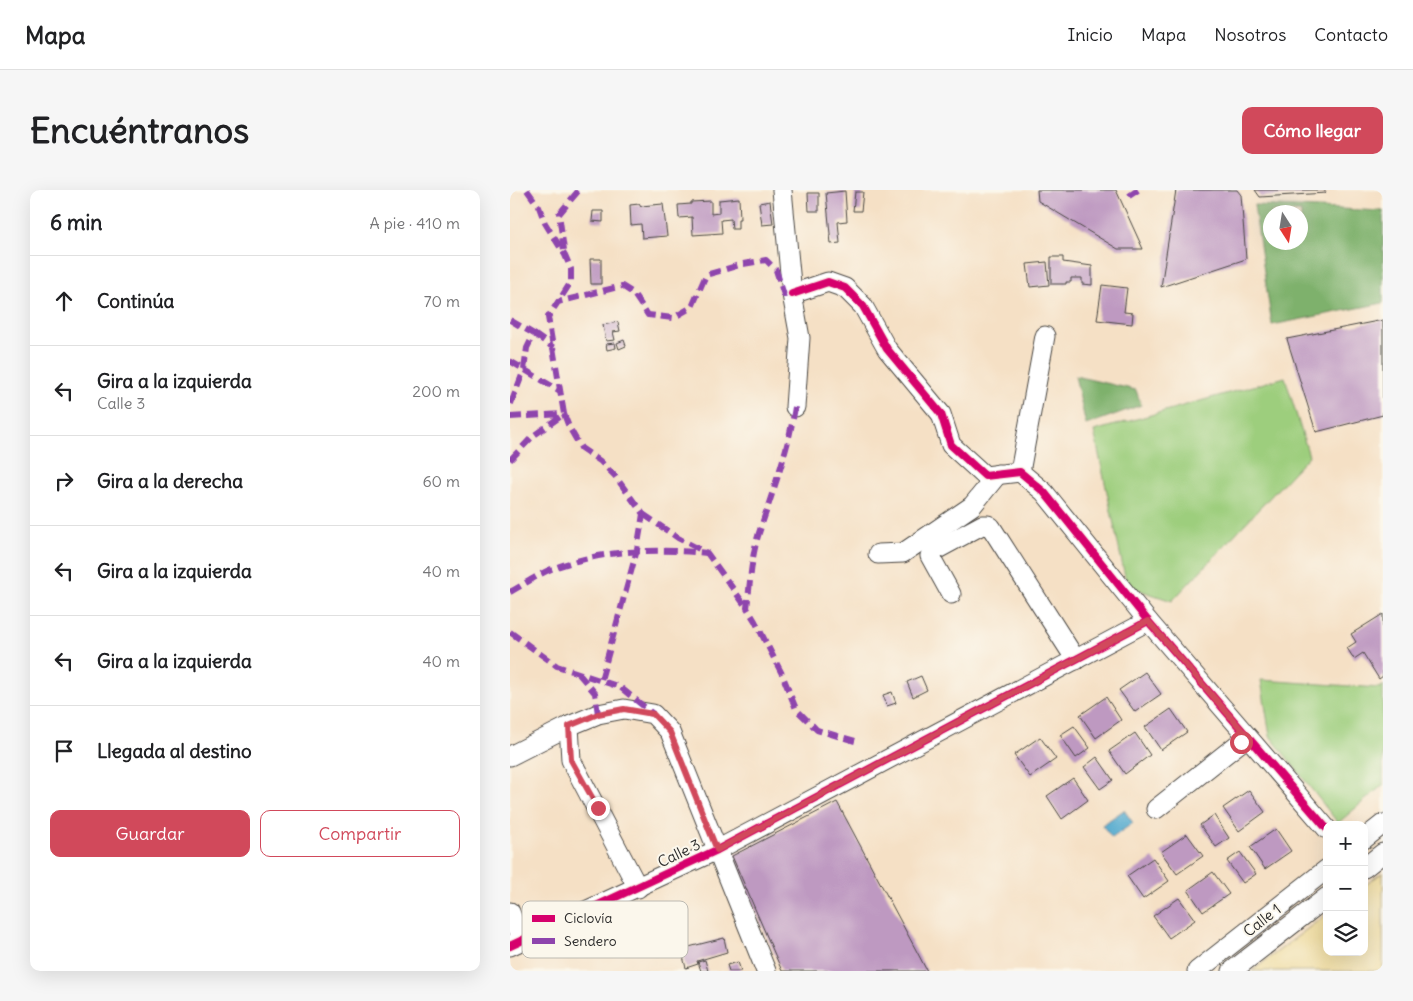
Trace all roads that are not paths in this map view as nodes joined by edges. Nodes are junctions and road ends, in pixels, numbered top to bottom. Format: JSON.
{"nodes":[{"id":1,"x":782,"y":190,"type":"edge"},
{"id":2,"x":792,"y":294,"type":"junction"},
{"id":3,"x":1045,"y":336,"type":"dead end"},
{"id":4,"x":795,"y":406,"type":"dead end"},
{"id":5,"x":1020,"y":472,"type":"junction"},
{"id":6,"x":998,"y":474,"type":"junction"},
{"id":7,"x":878,"y":554,"type":"dead end"},
{"id":8,"x":951,"y":594,"type":"dead end"},
{"id":9,"x":1148,"y":621,"type":"junction"},
{"id":10,"x":1076,"y":660,"type":"junction"},
{"id":11,"x":569,"y":726,"type":"junction"},
{"id":12,"x":1248,"y":737,"type":"junction"},
{"id":13,"x":510,"y":756,"type":"edge"},
{"id":14,"x":1156,"y":809,"type":"dead end"},
{"id":15,"x":1323,"y":824,"type":"edge"},
{"id":16,"x":1383,"y":824,"type":"edge"},
{"id":17,"x":1368,"y":836,"type":"edge"},
{"id":18,"x":717,"y":850,"type":"junction"},
{"id":19,"x":1383,"y":853,"type":"edge"},
{"id":20,"x":1367,"y":866,"type":"edge"},
{"id":21,"x":1323,"y":872,"type":"edge"},
{"id":22,"x":638,"y":888,"type":"junction"},
{"id":23,"x":609,"y":901,"type":"edge"},
{"id":24,"x":1323,"y":901,"type":"edge"},
{"id":25,"x":510,"y":912,"type":"edge"},
{"id":26,"x":516,"y":943,"type":"edge"},
{"id":27,"x":766,"y":971,"type":"edge"},
{"id":28,"x":1197,"y":971,"type":"edge"},
{"id":29,"x":1232,"y":971,"type":"edge"}],
"edges":[{"from":1,"to":2,"type":"street"},
{"from":2,"to":4,"type":"street"},
{"from":2,"to":6,"type":"street"},
{"from":3,"to":5,"type":"street"},
{"from":5,"to":6,"type":"street"},
{"from":5,"to":9,"type":"street"},
{"from":6,"to":7,"type":"street"},
{"from":8,"to":10,"type":"street"},
{"from":9,"to":10,"type":"street","name":"Calle 3"},
{"from":9,"to":12,"type":"street"},
{"from":10,"to":18,"type":"street","name":"Calle 3"},
{"from":11,"to":13,"type":"street"},
{"from":11,"to":18,"type":"street"},
{"from":11,"to":22,"type":"street"},
{"from":12,"to":14,"type":"street"},
{"from":12,"to":15,"type":"street"},
{"from":16,"to":17,"type":"street"},
{"from":18,"to":22,"type":"street","name":"Calle 3"},
{"from":18,"to":27,"type":"street"},
{"from":19,"to":20,"type":"street"},
{"from":21,"to":28,"type":"street","name":"Calle 1"},
{"from":22,"to":23,"type":"street","name":"Calle 3"},
{"from":24,"to":29,"type":"street","name":"Calle 1"},
{"from":25,"to":26,"type":"street"}]}
